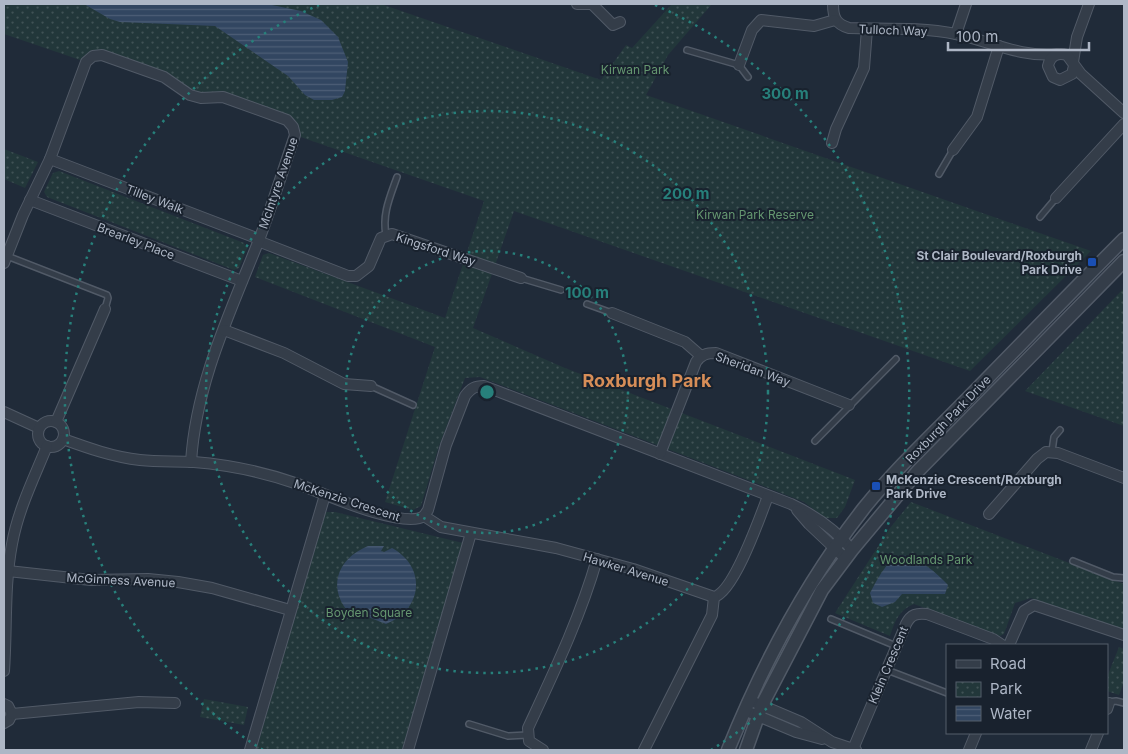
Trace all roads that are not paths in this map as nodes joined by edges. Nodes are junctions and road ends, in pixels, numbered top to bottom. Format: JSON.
{"nodes":[{"id":1,"x":577,"y":4,"type":"edge"},
{"id":2,"x":592,"y":4,"type":"edge"},
{"id":3,"x":833,"y":4,"type":"edge"},
{"id":4,"x":966,"y":4,"type":"edge"},
{"id":5,"x":1089,"y":4,"type":"edge"},
{"id":6,"x":835,"y":20,"type":"junction"},
{"id":7,"x":620,"y":22,"type":"dead end"},
{"id":8,"x":867,"y":29,"type":"junction"},
{"id":9,"x":956,"y":34,"type":"junction"},
{"id":10,"x":1077,"y":37,"type":"junction"},
{"id":11,"x":999,"y":46,"type":"junction"},
{"id":12,"x":687,"y":50,"type":"dead end"},
{"id":13,"x":1028,"y":54,"type":"junction"},
{"id":14,"x":1058,"y":54,"type":"junction"},
{"id":15,"x":1074,"y":64,"type":"junction"},
{"id":16,"x":739,"y":65,"type":"junction"},
{"id":17,"x":1048,"y":70,"type":"junction"},
{"id":18,"x":748,"y":77,"type":"dead end"},
{"id":19,"x":1065,"y":80,"type":"junction"},
{"id":20,"x":1090,"y":84,"type":"junction"},
{"id":21,"x":1124,"y":113,"type":"edge"},
{"id":22,"x":1124,"y":124,"type":"edge"},
{"id":23,"x":832,"y":143,"type":"dead end"},
{"id":24,"x":953,"y":150,"type":"joint"},
{"id":25,"x":50,"y":159,"type":"junction"},
{"id":26,"x":938,"y":174,"type":"dead end"},
{"id":27,"x":397,"y":177,"type":"dead end"},
{"id":28,"x":1056,"y":198,"type":"joint"},
{"id":29,"x":30,"y":200,"type":"junction"},
{"id":30,"x":1040,"y":217,"type":"dead end"},
{"id":31,"x":386,"y":235,"type":"junction"},
{"id":32,"x":1124,"y":239,"type":"edge"},
{"id":33,"x":259,"y":240,"type":"junction"},
{"id":34,"x":5,"y":260,"type":"edge"},
{"id":35,"x":1124,"y":261,"type":"edge"},
{"id":36,"x":521,"y":278,"type":"joint"},
{"id":37,"x":242,"y":282,"type":"junction"},
{"id":38,"x":561,"y":290,"type":"dead end"},
{"id":39,"x":587,"y":304,"type":"dead end"},
{"id":40,"x":105,"y":309,"type":"joint"},
{"id":41,"x":612,"y":313,"type":"joint"},
{"id":42,"x":224,"y":330,"type":"junction"},
{"id":43,"x":700,"y":356,"type":"junction"},
{"id":44,"x":896,"y":359,"type":"dead end"},
{"id":45,"x":371,"y":386,"type":"joint"},
{"id":46,"x":413,"y":404,"type":"dead end"},
{"id":47,"x":849,"y":405,"type":"junction"},
{"id":48,"x":4,"y":412,"type":"edge"},
{"id":49,"x":56,"y":422,"type":"junction"},
{"id":50,"x":39,"y":428,"type":"junction"},
{"id":51,"x":1060,"y":430,"type":"dead end"},
{"id":52,"x":63,"y":439,"type":"junction"},
{"id":53,"x":814,"y":441,"type":"dead end"},
{"id":54,"x":47,"y":446,"type":"junction"},
{"id":55,"x":1052,"y":451,"type":"junction"},
{"id":56,"x":660,"y":454,"type":"junction"},
{"id":57,"x":191,"y":462,"type":"junction"},
{"id":58,"x":1124,"y":478,"type":"edge"},
{"id":59,"x":325,"y":495,"type":"junction"},
{"id":60,"x":768,"y":496,"type":"junction"},
{"id":61,"x":791,"y":504,"type":"junction"},
{"id":62,"x":989,"y":514,"type":"dead end"},
{"id":63,"x":424,"y":516,"type":"junction"},
{"id":64,"x":471,"y":533,"type":"junction"},
{"id":65,"x":842,"y":538,"type":"junction"},
{"id":66,"x":834,"y":549,"type":"junction"},
{"id":67,"x":849,"y":555,"type":"junction"},
{"id":68,"x":597,"y":559,"type":"junction"},
{"id":69,"x":1073,"y":561,"type":"dead end"},
{"id":70,"x":8,"y":571,"type":"junction"},
{"id":71,"x":1124,"y":578,"type":"edge"},
{"id":72,"x":714,"y":597,"type":"junction"},
{"id":73,"x":290,"y":610,"type":"junction"},
{"id":74,"x":831,"y":618,"type":"dead end"},
{"id":75,"x":5,"y":621,"type":"edge"},
{"id":76,"x":1124,"y":635,"type":"edge"},
{"id":77,"x":1000,"y":644,"type":"edge"},
{"id":78,"x":1009,"y":644,"type":"edge"},
{"id":79,"x":896,"y":646,"type":"junction"},
{"id":80,"x":886,"y":670,"type":"junction"},
{"id":81,"x":4,"y":671,"type":"edge"},
{"id":82,"x":946,"y":693,"type":"edge"},
{"id":83,"x":175,"y":703,"type":"dead end"},
{"id":84,"x":1124,"y":703,"type":"edge"},
{"id":85,"x":4,"y":704,"type":"edge"},
{"id":86,"x":1108,"y":704,"type":"edge"},
{"id":87,"x":746,"y":705,"type":"junction"},
{"id":88,"x":760,"y":710,"type":"junction"},
{"id":89,"x":12,"y":714,"type":"junction"},
{"id":90,"x":4,"y":723,"type":"edge"},
{"id":91,"x":469,"y":724,"type":"dead end"},
{"id":92,"x":976,"y":734,"type":"edge"},
{"id":93,"x":1098,"y":734,"type":"edge"},
{"id":94,"x":527,"y":735,"type":"junction"},
{"id":95,"x":250,"y":750,"type":"edge"},
{"id":96,"x":408,"y":750,"type":"edge"},
{"id":97,"x":543,"y":750,"type":"edge"},
{"id":98,"x":644,"y":750,"type":"edge"},
{"id":99,"x":728,"y":750,"type":"edge"},
{"id":100,"x":746,"y":750,"type":"edge"},
{"id":101,"x":854,"y":750,"type":"edge"},
{"id":102,"x":969,"y":750,"type":"edge"},
{"id":103,"x":1091,"y":750,"type":"edge"}],
"edges":[{"from":1,"to":2,"type":"street"},
{"from":2,"to":7,"type":"street"},
{"from":3,"to":6,"type":"street"},
{"from":4,"to":9,"type":"street"},
{"from":5,"to":10,"type":"street"},
{"from":6,"to":8,"type":"street","name":"Tulloch Way"},
{"from":6,"to":16,"type":"street"},
{"from":8,"to":9,"type":"street","name":"Tulloch Way"},
{"from":8,"to":23,"type":"street"},
{"from":9,"to":11,"type":"street","name":"Tulloch Way"},
{"from":10,"to":14,"type":"street"},
{"from":10,"to":15,"type":"street"},
{"from":11,"to":13,"type":"street","name":"Tulloch Way"},
{"from":11,"to":24,"type":"street"},
{"from":12,"to":16,"type":"lane"},
{"from":13,"to":14,"type":"street","name":"Tulloch Way"},
{"from":13,"to":17,"type":"street","name":"Tulloch Way"},
{"from":14,"to":15,"type":"street"},
{"from":14,"to":17,"type":"street"},
{"from":15,"to":19,"type":"street"},
{"from":15,"to":20,"type":"street"},
{"from":16,"to":18,"type":"lane"},
{"from":17,"to":19,"type":"street"},
{"from":19,"to":20,"type":"street"},
{"from":20,"to":21,"type":"street"},
{"from":22,"to":28,"type":"street"},
{"from":24,"to":26,"type":"lane"},
{"from":25,"to":29,"type":"street","name":"McIntyre Avenue"},
{"from":25,"to":33,"type":"street","name":"Tilley Walk"},
{"from":25,"to":33,"type":"street","name":"McIntyre Avenue"},
{"from":27,"to":31,"type":"lane"},
{"from":28,"to":30,"type":"lane"},
{"from":29,"to":34,"type":"street","name":"McIntyre Avenue"},
{"from":29,"to":37,"type":"street","name":"Brearley Place"},
{"from":31,"to":33,"type":"street","name":"Kingsford Way"},
{"from":31,"to":36,"type":"street","name":"Kingsford Way"},
{"from":32,"to":65,"type":"street","name":"Roxburgh Park Drive"},
{"from":33,"to":37,"type":"street","name":"McIntyre Avenue"},
{"from":34,"to":40,"type":"lane"},
{"from":35,"to":67,"type":"street","name":"Roxburgh Park Drive"},
{"from":36,"to":38,"type":"lane"},
{"from":37,"to":42,"type":"street","name":"McIntyre Avenue"},
{"from":39,"to":41,"type":"lane"},
{"from":40,"to":49,"type":"street"},
{"from":41,"to":43,"type":"street"},
{"from":42,"to":45,"type":"street"},
{"from":42,"to":57,"type":"street","name":"McIntyre Avenue"},
{"from":43,"to":47,"type":"street","name":"Sheridan Way"},
{"from":43,"to":56,"type":"street","name":"Sheridan Way"},
{"from":44,"to":47,"type":"lane"},
{"from":45,"to":46,"type":"lane"},
{"from":47,"to":53,"type":"lane"},
{"from":48,"to":50,"type":"street"},
{"from":49,"to":50,"type":"street"},
{"from":49,"to":52,"type":"street"},
{"from":50,"to":54,"type":"street"},
{"from":51,"to":55,"type":"lane"},
{"from":52,"to":54,"type":"street"},
{"from":52,"to":57,"type":"street","name":"McKenzie Crescent"},
{"from":54,"to":70,"type":"street"},
{"from":55,"to":58,"type":"street"},
{"from":55,"to":62,"type":"street"},
{"from":56,"to":60,"type":"street"},
{"from":56,"to":63,"type":"street"},
{"from":57,"to":59,"type":"street","name":"McKenzie Crescent"},
{"from":59,"to":63,"type":"street","name":"McKenzie Crescent"},
{"from":59,"to":73,"type":"street"},
{"from":60,"to":61,"type":"street"},
{"from":60,"to":72,"type":"street"},
{"from":61,"to":65,"type":"street"},
{"from":61,"to":66,"type":"street"},
{"from":63,"to":64,"type":"street","name":"Hawker Avenue"},
{"from":64,"to":68,"type":"street","name":"Hawker Avenue"},
{"from":64,"to":96,"type":"street"},
{"from":65,"to":66,"type":"street","name":"Roxburgh Park Drive"},
{"from":65,"to":67,"type":"street"},
{"from":66,"to":67,"type":"street"},
{"from":66,"to":87,"type":"street","name":"Roxburgh Park Drive"},
{"from":67,"to":88,"type":"street","name":"Roxburgh Park Drive"},
{"from":68,"to":72,"type":"street","name":"Hawker Avenue"},
{"from":68,"to":94,"type":"street"},
{"from":69,"to":71,"type":"lane"},
{"from":70,"to":73,"type":"street","name":"McGinness Avenue"},
{"from":70,"to":75,"type":"street"},
{"from":72,"to":98,"type":"street"},
{"from":73,"to":95,"type":"street"},
{"from":74,"to":79,"type":"lane"},
{"from":75,"to":81,"type":"street"},
{"from":76,"to":78,"type":"street"},
{"from":77,"to":79,"type":"street","name":"Klein Crescent"},
{"from":79,"to":80,"type":"street","name":"Klein Crescent"},
{"from":80,"to":82,"type":"lane"},
{"from":80,"to":101,"type":"street","name":"Klein Crescent"},
{"from":83,"to":89,"type":"street"},
{"from":84,"to":86,"type":"lane"},
{"from":85,"to":89,"type":"street"},
{"from":87,"to":88,"type":"street"},
{"from":87,"to":99,"type":"street","name":"Roxburgh Park Drive"},
{"from":88,"to":100,"type":"street","name":"Roxburgh Park Drive"},
{"from":88,"to":101,"type":"street"},
{"from":89,"to":90,"type":"street"},
{"from":91,"to":94,"type":"lane"},
{"from":92,"to":102,"type":"street"},
{"from":93,"to":103,"type":"street"},
{"from":94,"to":97,"type":"street"}]}
